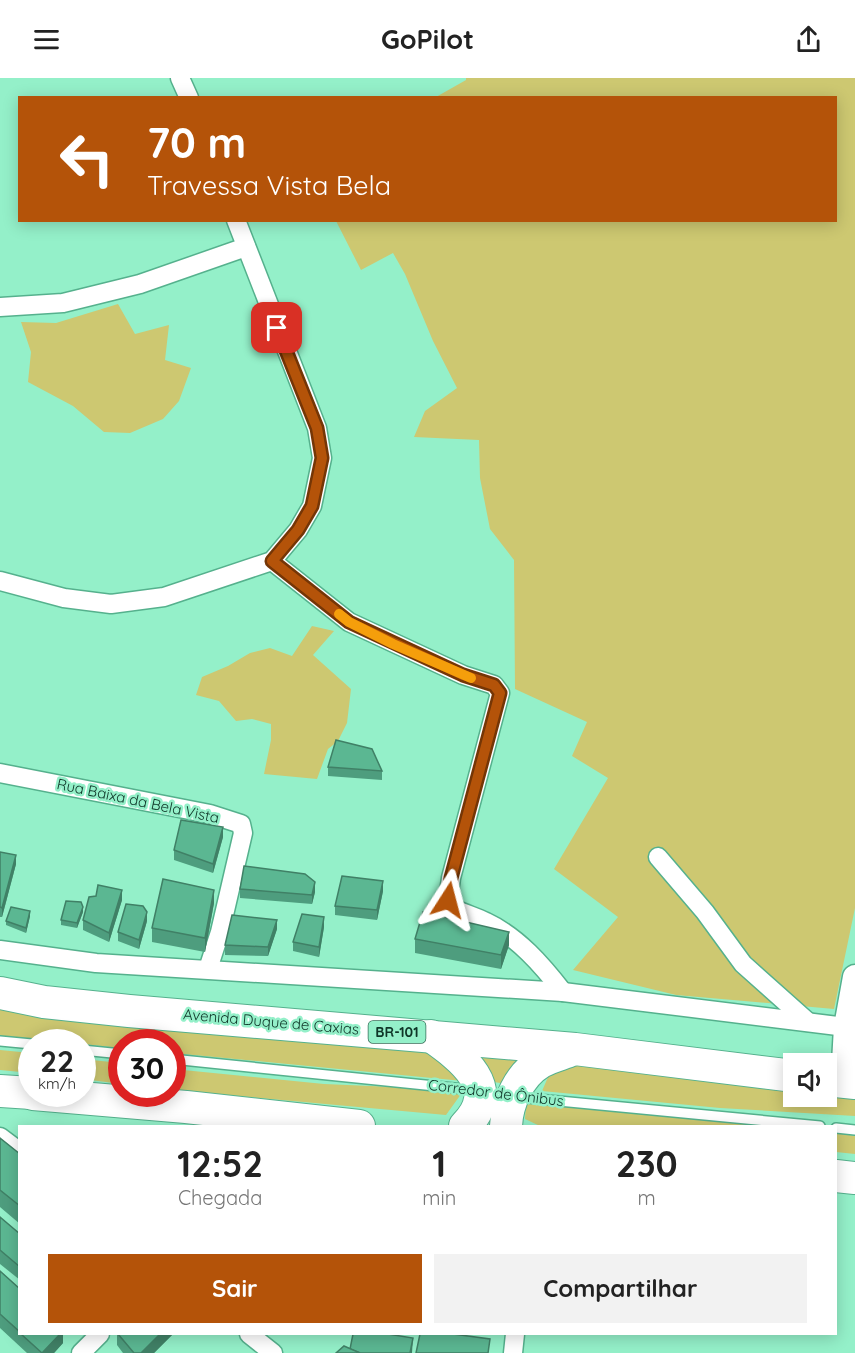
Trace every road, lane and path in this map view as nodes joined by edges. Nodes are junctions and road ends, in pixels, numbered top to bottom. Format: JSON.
{"nodes":[{"id":1,"x":237,"y":222,"type":"edge"},
{"id":2,"x":246,"y":247,"type":"junction"},
{"id":3,"x":0,"y":307,"type":"edge"},
{"id":4,"x":272,"y":561,"type":"junction"},
{"id":5,"x":0,"y":581,"type":"edge"},
{"id":6,"x":0,"y":773,"type":"edge"},
{"id":7,"x":658,"y":857,"type":"dead end"},
{"id":8,"x":0,"y":950,"type":"edge"},
{"id":9,"x":208,"y":969,"type":"junction"},
{"id":10,"x":855,"y":977,"type":"edge"},
{"id":11,"x":563,"y":992,"type":"junction"},
{"id":12,"x":0,"y":993,"type":"edge"},
{"id":13,"x":850,"y":1016,"type":"edge"},
{"id":14,"x":808,"y":1023,"type":"junction"},
{"id":15,"x":430,"y":1035,"type":"junction"},
{"id":16,"x":0,"y":1041,"type":"edge"},
{"id":17,"x":18,"y":1043,"type":"edge"},
{"id":18,"x":575,"y":1049,"type":"junction"},
{"id":19,"x":186,"y":1061,"type":"edge"},
{"id":20,"x":783,"y":1075,"type":"edge"},
{"id":21,"x":841,"y":1081,"type":"edge"},
{"id":22,"x":14,"y":1092,"type":"edge"},
{"id":23,"x":496,"y":1094,"type":"junction"},
{"id":24,"x":185,"y":1117,"type":"edge"},
{"id":25,"x":339,"y":1125,"type":"edge"},
{"id":26,"x":466,"y":1125,"type":"edge"},
{"id":27,"x":506,"y":1125,"type":"edge"},
{"id":28,"x":810,"y":1125,"type":"edge"},
{"id":29,"x":837,"y":1128,"type":"edge"},
{"id":30,"x":855,"y":1130,"type":"edge"},
{"id":31,"x":0,"y":1137,"type":"edge"},
{"id":32,"x":18,"y":1150,"type":"edge"},
{"id":33,"x":99,"y":1335,"type":"edge"},
{"id":34,"x":250,"y":1335,"type":"edge"},
{"id":35,"x":515,"y":1335,"type":"edge"},
{"id":36,"x":81,"y":1353,"type":"edge"},
{"id":37,"x":273,"y":1353,"type":"edge"},
{"id":38,"x":513,"y":1353,"type":"edge"}],
"edges":[{"from":1,"to":2,"type":"street"},
{"from":2,"to":3,"type":"street"},
{"from":2,"to":4,"type":"street"},
{"from":4,"to":5,"type":"street"},
{"from":4,"to":11,"type":"street"},
{"from":6,"to":9,"type":"street","name":"Rua Baixa da Bela Vista"},
{"from":7,"to":14,"type":"street"},
{"from":8,"to":9,"type":"street"},
{"from":9,"to":11,"type":"street"},
{"from":10,"to":13,"type":"street"},
{"from":11,"to":14,"type":"street"},
{"from":12,"to":15,"type":"highway","name":"Avenida Duque de Caxias","number":"BR-101"},
{"from":13,"to":14,"type":"street"},
{"from":13,"to":21,"type":"street"},
{"from":15,"to":18,"type":"highway","name":"Avenida Duque de Caxias","number":"BR-101"},
{"from":15,"to":23,"type":"highway"},
{"from":16,"to":17,"type":"lane"},
{"from":18,"to":20,"type":"highway","name":"Avenida Duque de Caxias","number":"BR-101"},
{"from":18,"to":23,"type":"highway"},
{"from":19,"to":23,"type":"lane","name":"Corredor de Ônibus"},
{"from":22,"to":24,"type":"highway"},
{"from":23,"to":26,"type":"highway"},
{"from":23,"to":27,"type":"highway"},
{"from":23,"to":28,"type":"lane","name":"Corredor de Ônibus"},
{"from":24,"to":25,"type":"highway"},
{"from":29,"to":30,"type":"lane"},
{"from":31,"to":32,"type":"street"},
{"from":33,"to":36,"type":"street"},
{"from":34,"to":37,"type":"street"},
{"from":35,"to":38,"type":"street"}]}
